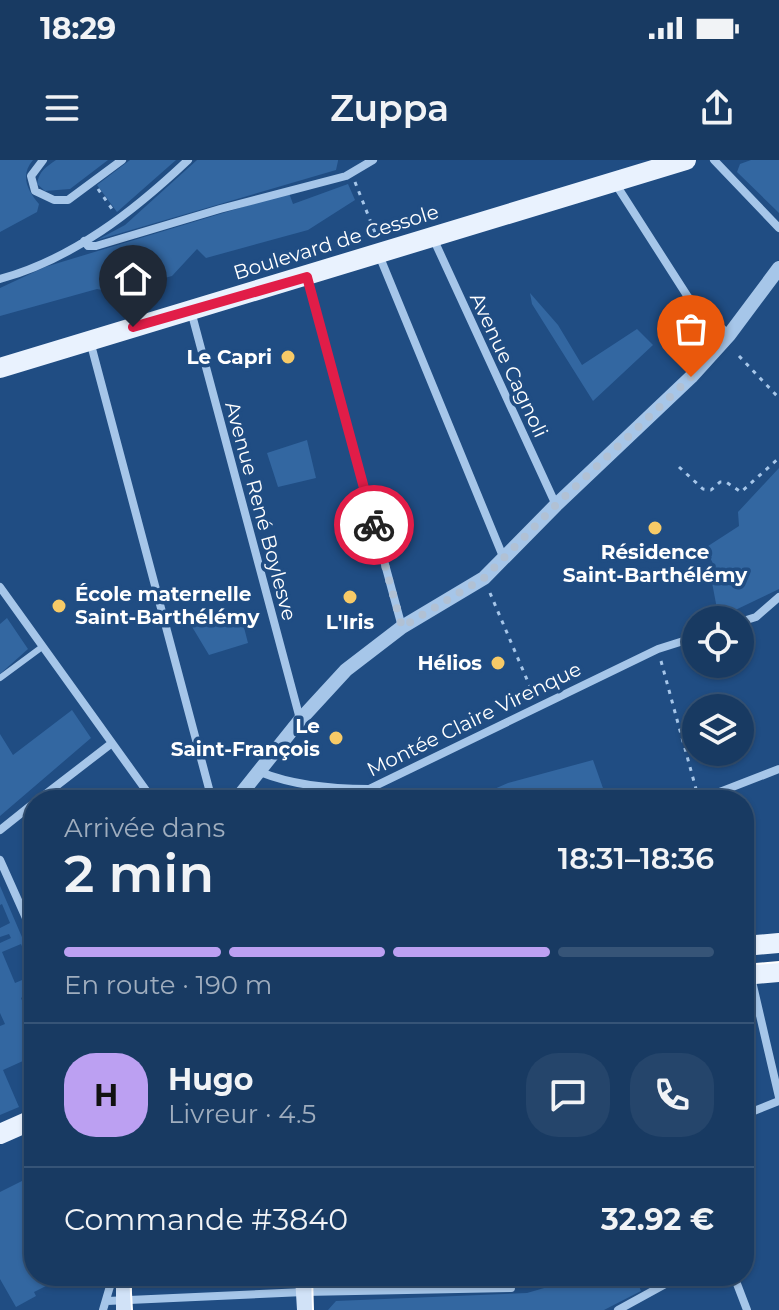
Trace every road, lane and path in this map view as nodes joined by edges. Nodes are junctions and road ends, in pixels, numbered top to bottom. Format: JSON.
{"nodes":[{"id":1,"x":43,"y":160,"type":"edge"},
{"id":2,"x":122,"y":160,"type":"edge"},
{"id":3,"x":188,"y":160,"type":"edge"},
{"id":4,"x":373,"y":160,"type":"edge"},
{"id":5,"x":686,"y":160,"type":"edge"},
{"id":6,"x":714,"y":160,"type":"edge"},
{"id":7,"x":654,"y":164,"type":"edge"},
{"id":8,"x":349,"y":174,"type":"junction"},
{"id":9,"x":614,"y":181,"type":"junction"},
{"id":10,"x":93,"y":183,"type":"junction"},
{"id":11,"x":119,"y":220,"type":"junction"},
{"id":12,"x":779,"y":228,"type":"edge"},
{"id":13,"x":433,"y":238,"type":"junction"},
{"id":14,"x":84,"y":241,"type":"junction"},
{"id":15,"x":381,"y":254,"type":"junction"},
{"id":16,"x":779,"y":268,"type":"edge"},
{"id":17,"x":307,"y":277,"type":"junction"},
{"id":18,"x":0,"y":279,"type":"edge"},
{"id":19,"x":191,"y":310,"type":"junction"},
{"id":20,"x":729,"y":335,"type":"junction"},
{"id":21,"x":90,"y":340,"type":"junction"},
{"id":22,"x":739,"y":356,"type":"dead end"},
{"id":23,"x":0,"y":368,"type":"edge"},
{"id":24,"x":779,"y":398,"type":"edge"},
{"id":25,"x":779,"y":458,"type":"edge"},
{"id":26,"x":679,"y":467,"type":"dead end"},
{"id":27,"x":556,"y":505,"type":"junction"},
{"id":28,"x":504,"y":559,"type":"junction"},
{"id":29,"x":484,"y":578,"type":"junction"},
{"id":30,"x":0,"y":587,"type":"edge"},
{"id":31,"x":779,"y":597,"type":"edge"},
{"id":32,"x":8,"y":600,"type":"junction"},
{"id":33,"x":0,"y":607,"type":"edge"},
{"id":34,"x":754,"y":618,"type":"edge"},
{"id":35,"x":402,"y":627,"type":"junction"},
{"id":36,"x":682,"y":641,"type":"edge"},
{"id":37,"x":42,"y":647,"type":"junction"},
{"id":38,"x":658,"y":649,"type":"junction"},
{"id":39,"x":0,"y":678,"type":"edge"},
{"id":40,"x":539,"y":706,"type":"junction"},
{"id":41,"x":300,"y":720,"type":"junction"},
{"id":42,"x":112,"y":743,"type":"junction"},
{"id":43,"x":779,"y":769,"type":"edge"},
{"id":44,"x":260,"y":772,"type":"junction"},
{"id":45,"x":696,"y":786,"type":"dead end"},
{"id":46,"x":54,"y":790,"type":"edge"},
{"id":47,"x":146,"y":790,"type":"edge"},
{"id":48,"x":209,"y":790,"type":"edge"},
{"id":49,"x":245,"y":790,"type":"edge"},
{"id":50,"x":725,"y":790,"type":"edge"},
{"id":51,"x":24,"y":813,"type":"edge"},
{"id":52,"x":0,"y":830,"type":"edge"},
{"id":53,"x":0,"y":860,"type":"edge"},
{"id":54,"x":24,"y":914,"type":"edge"},
{"id":55,"x":779,"y":943,"type":"edge"},
{"id":56,"x":754,"y":945,"type":"edge"},
{"id":57,"x":779,"y":972,"type":"edge"},
{"id":58,"x":754,"y":974,"type":"edge"},
{"id":59,"x":754,"y":1001,"type":"edge"},
{"id":60,"x":779,"y":1099,"type":"edge"},
{"id":61,"x":754,"y":1110,"type":"edge"},
{"id":62,"x":24,"y":1123,"type":"edge"},
{"id":63,"x":0,"y":1134,"type":"edge"},
{"id":64,"x":287,"y":1286,"type":"edge"},
{"id":65,"x":304,"y":1286,"type":"edge"},
{"id":66,"x":408,"y":1286,"type":"edge"},
{"id":67,"x":510,"y":1286,"type":"edge"},
{"id":68,"x":662,"y":1286,"type":"edge"},
{"id":69,"x":738,"y":1286,"type":"edge"},
{"id":70,"x":105,"y":1305,"type":"edge"},
{"id":71,"x":124,"y":1305,"type":"edge"},
{"id":72,"x":305,"y":1310,"type":"edge"},
{"id":73,"x":618,"y":1310,"type":"edge"},
{"id":74,"x":747,"y":1310,"type":"edge"}],
"edges":[{"from":1,"to":10,"type":"street"},
{"from":2,"to":10,"type":"street"},
{"from":3,"to":11,"type":"street"},
{"from":4,"to":8,"type":"street"},
{"from":5,"to":7,"type":"main road","name":"Boulevard de Cessole"},
{"from":6,"to":12,"type":"street"},
{"from":7,"to":9,"type":"main road","name":"Boulevard de Cessole"},
{"from":8,"to":14,"type":"street"},
{"from":8,"to":15,"type":"path"},
{"from":9,"to":13,"type":"main road","name":"Boulevard de Cessole"},
{"from":9,"to":20,"type":"street"},
{"from":10,"to":11,"type":"path"},
{"from":11,"to":14,"type":"street"},
{"from":13,"to":15,"type":"main road","name":"Boulevard de Cessole"},
{"from":13,"to":27,"type":"street","name":"Avenue Cagnoli"},
{"from":14,"to":18,"type":"street"},
{"from":15,"to":17,"type":"main road","name":"Boulevard de Cessole"},
{"from":15,"to":28,"type":"street"},
{"from":16,"to":20,"type":"street"},
{"from":17,"to":19,"type":"main road","name":"Boulevard de Cessole"},
{"from":17,"to":35,"type":"street"},
{"from":19,"to":21,"type":"main road","name":"Boulevard de Cessole"},
{"from":19,"to":41,"type":"street","name":"Avenue René Boylesve"},
{"from":20,"to":27,"type":"street"},
{"from":21,"to":23,"type":"main road","name":"Boulevard de Cessole"},
{"from":21,"to":48,"type":"street"},
{"from":22,"to":24,"type":"path"},
{"from":25,"to":26,"type":"path"},
{"from":27,"to":28,"type":"street"},
{"from":28,"to":29,"type":"street"},
{"from":29,"to":35,"type":"street"},
{"from":29,"to":40,"type":"path"},
{"from":30,"to":32,"type":"street"},
{"from":31,"to":34,"type":"street"},
{"from":32,"to":33,"type":"street"},
{"from":32,"to":37,"type":"street"},
{"from":35,"to":41,"type":"street"},
{"from":36,"to":38,"type":"street","name":"Montée Claire Virenque"},
{"from":37,"to":39,"type":"lane"},
{"from":37,"to":42,"type":"street"},
{"from":38,"to":40,"type":"street","name":"Montée Claire Virenque"},
{"from":38,"to":45,"type":"path"},
{"from":40,"to":44,"type":"street","name":"Montée Claire Virenque"},
{"from":41,"to":44,"type":"street"},
{"from":42,"to":46,"type":"street"},
{"from":42,"to":47,"type":"street"},
{"from":43,"to":50,"type":"street"},
{"from":44,"to":49,"type":"street"},
{"from":51,"to":52,"type":"street"},
{"from":53,"to":54,"type":"street"},
{"from":55,"to":56,"type":"main road"},
{"from":57,"to":58,"type":"main road"},
{"from":59,"to":60,"type":"street"},
{"from":60,"to":61,"type":"street"},
{"from":62,"to":63,"type":"main road"},
{"from":64,"to":71,"type":"street"},
{"from":65,"to":72,"type":"main road"},
{"from":66,"to":67,"type":"street"},
{"from":68,"to":73,"type":"street"},
{"from":69,"to":74,"type":"street"},
{"from":70,"to":71,"type":"street"}]}
